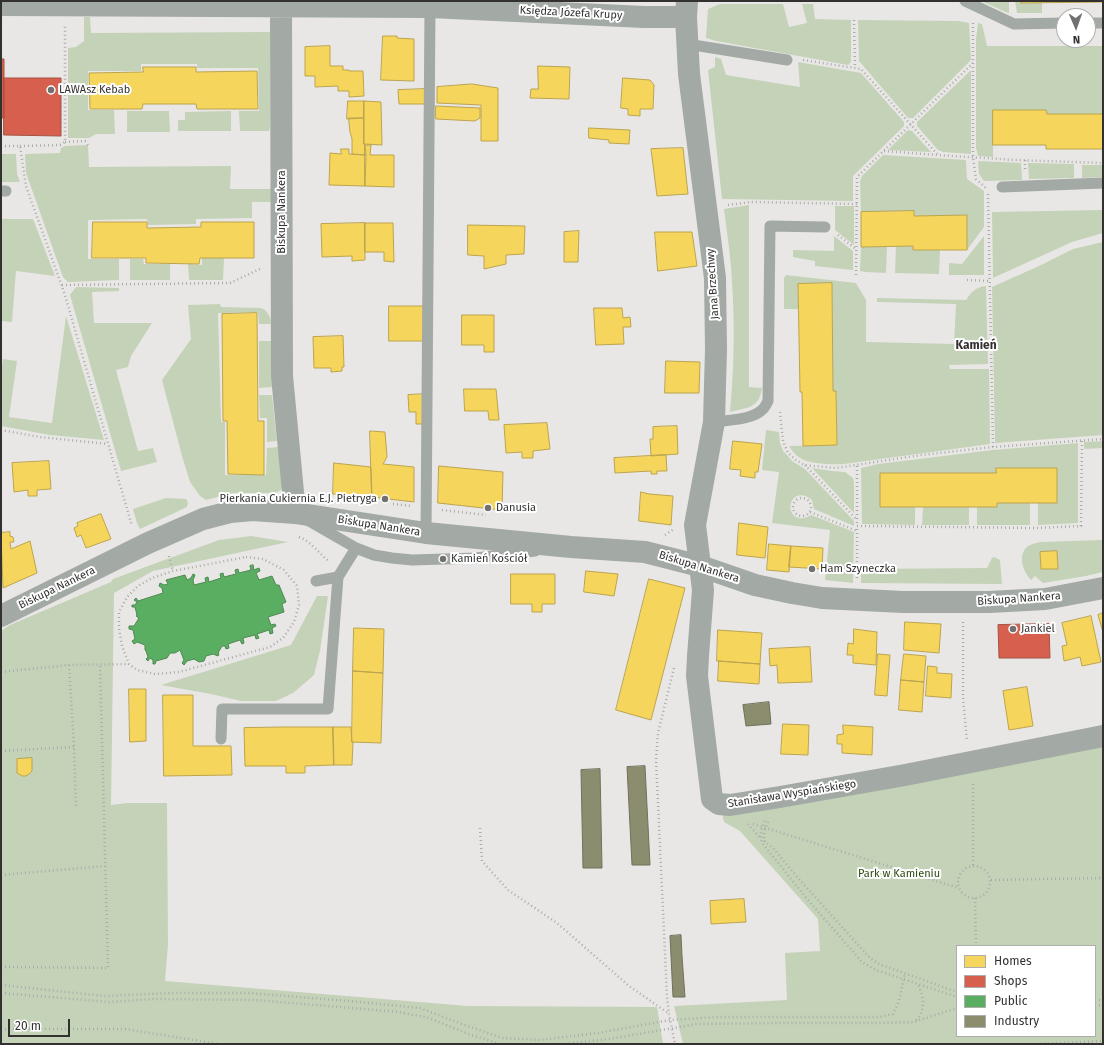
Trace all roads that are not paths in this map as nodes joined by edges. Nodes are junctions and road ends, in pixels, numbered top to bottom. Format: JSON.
{"nodes":[{"id":1,"x":964,"y":1,"type":"edge"},
{"id":2,"x":1,"y":5,"type":"edge"},
{"id":3,"x":281,"y":6,"type":"junction"},
{"id":4,"x":430,"y":7,"type":"junction"},
{"id":5,"x":686,"y":9,"type":"edge"},
{"id":6,"x":1056,"y":23,"type":"edge"},
{"id":7,"x":687,"y":44,"type":"junction"},
{"id":8,"x":786,"y":60,"type":"road end"},
{"id":9,"x":1103,"y":183,"type":"edge"},
{"id":10,"x":1002,"y":187,"type":"dead end"},
{"id":11,"x":825,"y":227,"type":"road end"},
{"id":12,"x":714,"y":422,"type":"junction"},
{"id":13,"x":295,"y":513,"type":"junction"},
{"id":14,"x":426,"y":533,"type":"junction"},
{"id":15,"x":572,"y":547,"type":"junction"},
{"id":16,"x":356,"y":548,"type":"junction"},
{"id":17,"x":700,"y":566,"type":"junction"},
{"id":18,"x":341,"y":572,"type":"junction"},
{"id":19,"x":316,"y":581,"type":"dead end"},
{"id":20,"x":1103,"y":588,"type":"edge"},
{"id":21,"x":1,"y":616,"type":"edge"},
{"id":22,"x":1103,"y":736,"type":"edge"},
{"id":23,"x":221,"y":740,"type":"dead end"}],
"edges":[{"from":1,"to":6,"type":"lane"},
{"from":2,"to":3,"type":"street","name":"Księdza Józefa Krupy"},
{"from":3,"to":4,"type":"street","name":"Księdza Józefa Krupy"},
{"from":3,"to":13,"type":"street","name":"Biskupa Nankera"},
{"from":4,"to":5,"type":"street","name":"Księdza Józefa Krupy"},
{"from":4,"to":14,"type":"lane"},
{"from":5,"to":7,"type":"street","name":"Jana Brzechwy"},
{"from":7,"to":8,"type":"lane"},
{"from":7,"to":12,"type":"street","name":"Jana Brzechwy"},
{"from":9,"to":10,"type":"lane"},
{"from":11,"to":12,"type":"lane"},
{"from":12,"to":17,"type":"street","name":"Jana Brzechwy"},
{"from":13,"to":14,"type":"street","name":"Biskupa Nankera"},
{"from":13,"to":16,"type":"lane"},
{"from":13,"to":21,"type":"street","name":"Biskupa Nankera"},
{"from":14,"to":15,"type":"street","name":"Biskupa Nankera"},
{"from":15,"to":16,"type":"lane"},
{"from":15,"to":17,"type":"street","name":"Biskupa Nankera"},
{"from":16,"to":18,"type":"lane"},
{"from":17,"to":20,"type":"street","name":"Biskupa Nankera"},
{"from":17,"to":22,"type":"street","name":"Stanisława Wyspiańskiego"},
{"from":18,"to":19,"type":"lane"},
{"from":18,"to":23,"type":"lane"}]}
